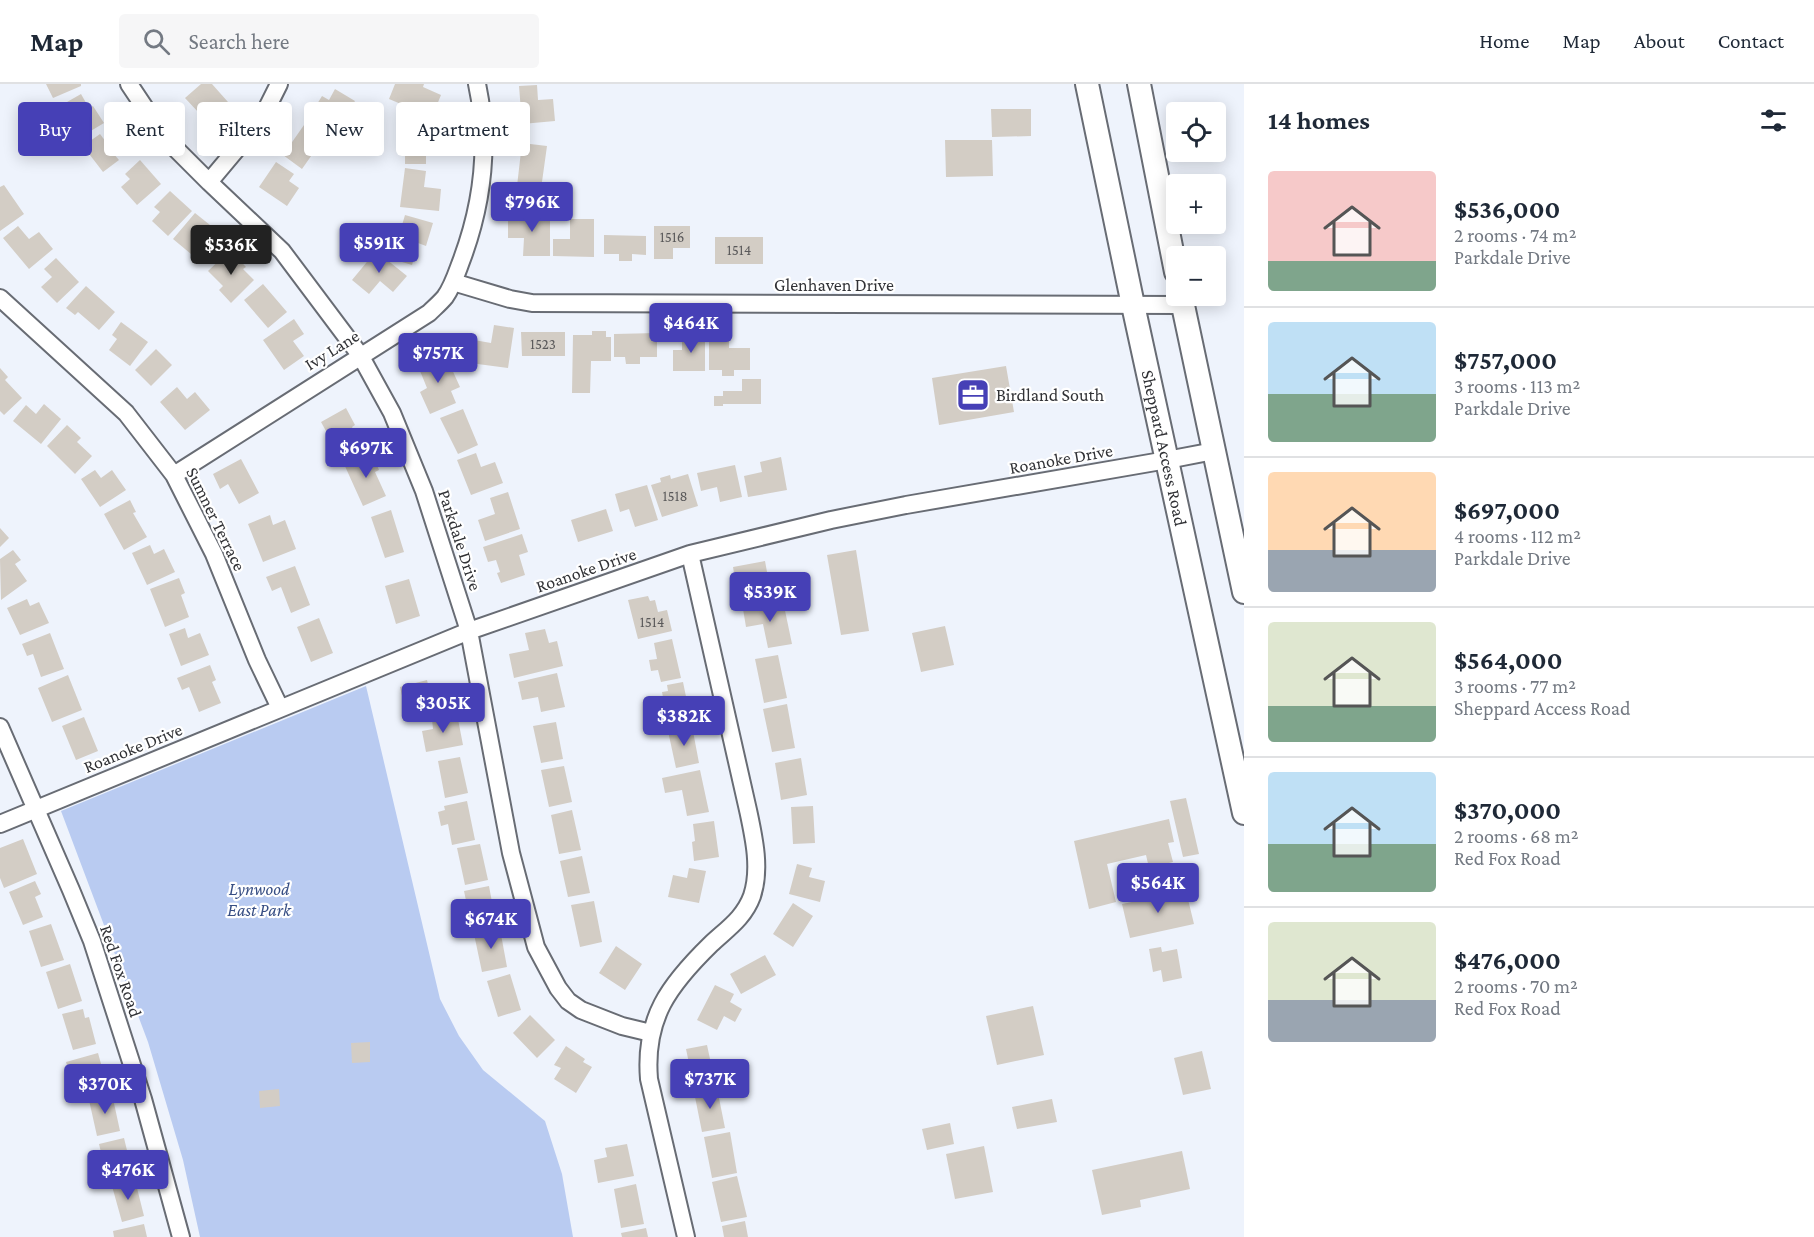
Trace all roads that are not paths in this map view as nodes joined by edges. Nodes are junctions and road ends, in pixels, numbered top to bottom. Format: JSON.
{"nodes":[{"id":1,"x":129,"y":84,"type":"edge"},
{"id":2,"x":279,"y":84,"type":"edge"},
{"id":3,"x":477,"y":84,"type":"edge"},
{"id":4,"x":1087,"y":84,"type":"edge"},
{"id":5,"x":1139,"y":84,"type":"edge"},
{"id":6,"x":209,"y":182,"type":"junction"},
{"id":7,"x":1171,"y":246,"type":"edge"},
{"id":8,"x":453,"y":282,"type":"junction"},
{"id":9,"x":0,"y":298,"type":"edge"},
{"id":10,"x":1166,"y":302,"type":"edge"},
{"id":11,"x":1133,"y":305,"type":"junction"},
{"id":12,"x":1182,"y":306,"type":"edge"},
{"id":13,"x":360,"y":355,"type":"junction"},
{"id":14,"x":1214,"y":451,"type":"junction"},
{"id":15,"x":1167,"y":460,"type":"junction"},
{"id":16,"x":174,"y":475,"type":"junction"},
{"id":17,"x":690,"y":554,"type":"junction"},
{"id":18,"x":1244,"y":592,"type":"edge"},
{"id":19,"x":469,"y":631,"type":"junction"},
{"id":20,"x":280,"y":708,"type":"junction"},
{"id":21,"x":0,"y":727,"type":"edge"},
{"id":22,"x":1236,"y":736,"type":"edge"},
{"id":23,"x":35,"y":810,"type":"junction"},
{"id":24,"x":1244,"y":813,"type":"edge"},
{"id":25,"x":0,"y":824,"type":"edge"},
{"id":26,"x":651,"y":1033,"type":"junction"},
{"id":27,"x":181,"y":1237,"type":"edge"},
{"id":28,"x":686,"y":1237,"type":"edge"}],
"edges":[{"from":1,"to":6,"type":"street","name":"Parkdale Drive"},
{"from":2,"to":6,"type":"street"},
{"from":3,"to":8,"type":"street","name":"Ivy Lane"},
{"from":4,"to":11,"type":"main road","name":"Sheppard Access Road"},
{"from":5,"to":7,"type":"main road"},
{"from":6,"to":13,"type":"street","name":"Parkdale Drive"},
{"from":8,"to":11,"type":"street","name":"Glenhaven Drive"},
{"from":8,"to":13,"type":"street","name":"Ivy Lane"},
{"from":9,"to":16,"type":"street","name":"Sumner Terrace"},
{"from":10,"to":11,"type":"street","name":"Glenhaven Drive"},
{"from":11,"to":15,"type":"main road","name":"Sheppard Access Road"},
{"from":12,"to":14,"type":"main road"},
{"from":13,"to":16,"type":"street","name":"Ivy Lane"},
{"from":13,"to":19,"type":"street","name":"Parkdale Drive"},
{"from":14,"to":15,"type":"street","name":"Roanoke Drive"},
{"from":14,"to":18,"type":"main road"},
{"from":15,"to":17,"type":"street","name":"Roanoke Drive"},
{"from":15,"to":22,"type":"main road","name":"Sheppard Access Road"},
{"from":16,"to":20,"type":"street","name":"Sumner Terrace"},
{"from":17,"to":19,"type":"street","name":"Roanoke Drive"},
{"from":17,"to":26,"type":"street"},
{"from":19,"to":20,"type":"street","name":"Roanoke Drive"},
{"from":19,"to":26,"type":"street","name":"Parkdale Drive"},
{"from":20,"to":23,"type":"street","name":"Roanoke Drive"},
{"from":21,"to":23,"type":"street","name":"Red Fox Road"},
{"from":22,"to":24,"type":"main road","name":"Sheppard Access Road"},
{"from":23,"to":25,"type":"street","name":"Roanoke Drive"},
{"from":23,"to":27,"type":"street","name":"Red Fox Road"},
{"from":26,"to":28,"type":"street"}]}
